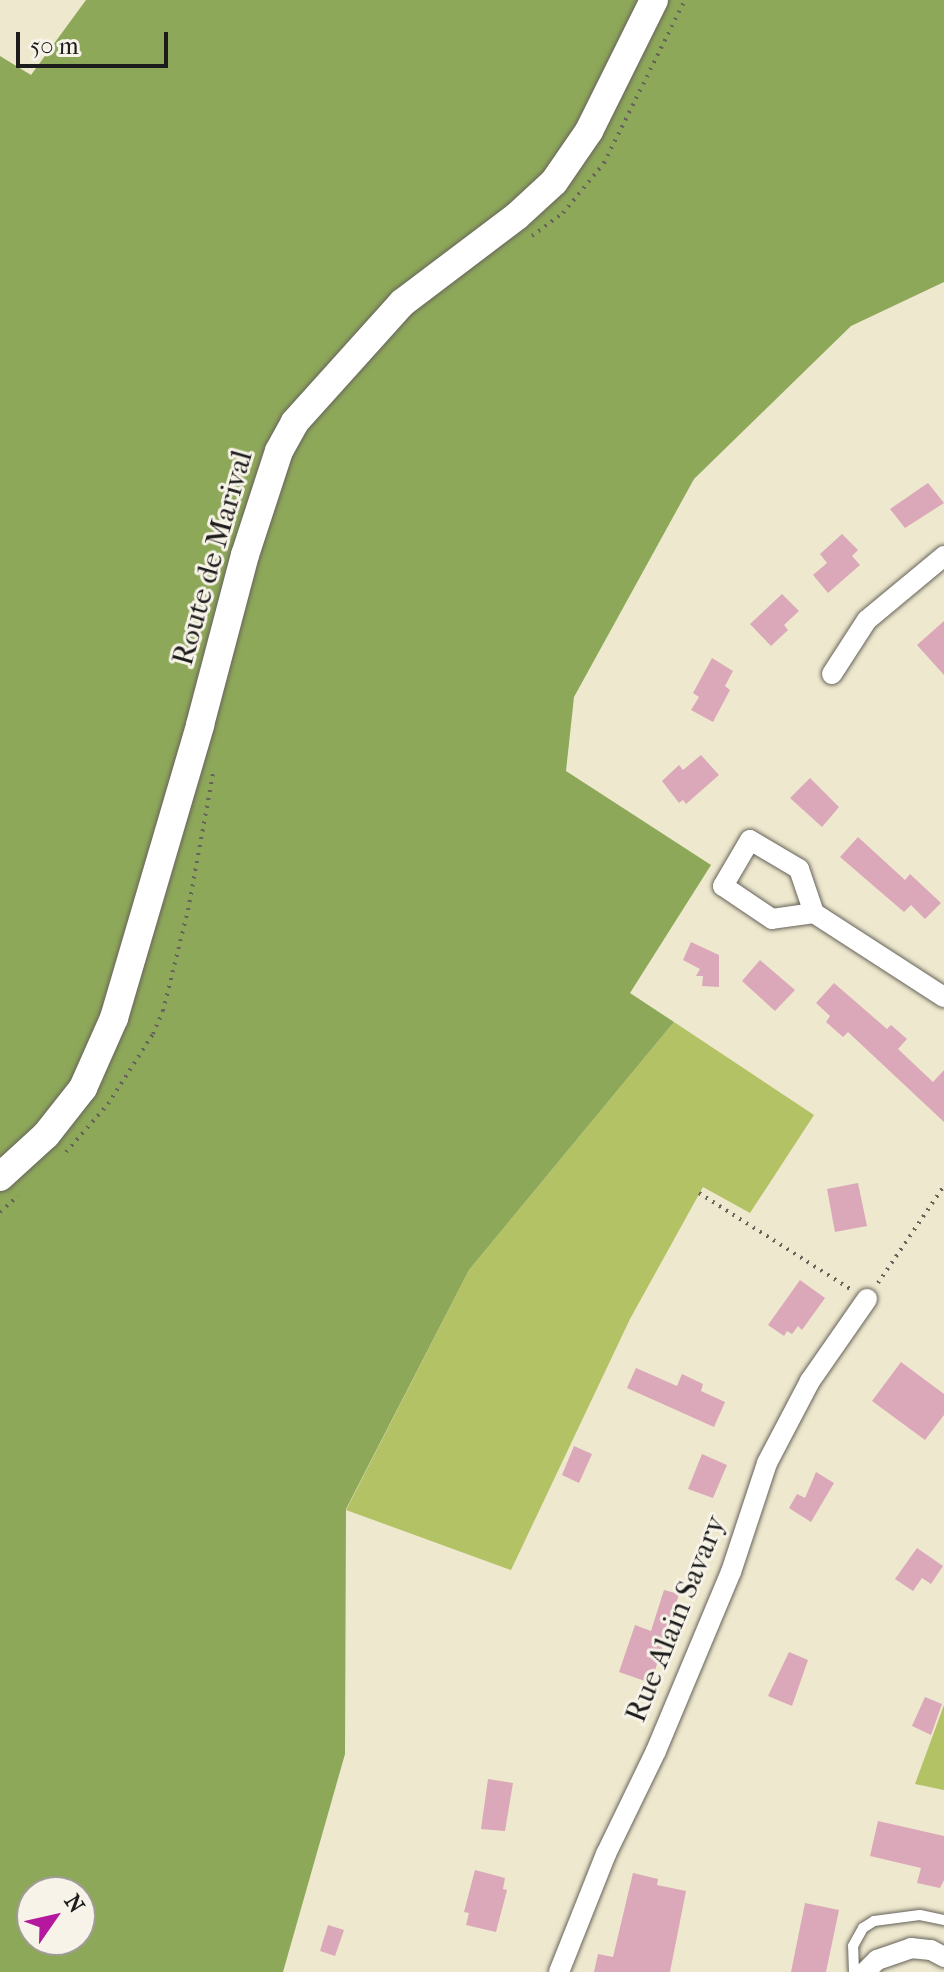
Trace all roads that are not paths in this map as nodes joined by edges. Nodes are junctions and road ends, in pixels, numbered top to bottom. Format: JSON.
{"nodes":[{"id":1,"x":654,"y":0,"type":"edge"},
{"id":2,"x":944,"y":556,"type":"edge"},
{"id":3,"x":832,"y":674,"type":"dead end"},
{"id":4,"x":814,"y":913,"type":"junction"},
{"id":5,"x":944,"y":997,"type":"edge"},
{"id":6,"x":11,"y":1185,"type":"edge"},
{"id":7,"x":867,"y":1299,"type":"road end"},
{"id":8,"x":944,"y":1920,"type":"edge"},
{"id":9,"x":944,"y":1957,"type":"edge"},
{"id":10,"x":559,"y":1972,"type":"edge"},
{"id":11,"x":854,"y":1972,"type":"edge"},
{"id":12,"x":865,"y":1972,"type":"edge"}],
"edges":[{"from":1,"to":6,"type":"main road","name":"Route de Marival"},
{"from":2,"to":3,"type":"street"},
{"from":4,"to":4,"type":"street"},
{"from":4,"to":5,"type":"street"},
{"from":7,"to":10,"type":"street","name":"Rue Alain Savary"},
{"from":8,"to":11,"type":"lane"},
{"from":9,"to":12,"type":"street"}]}
